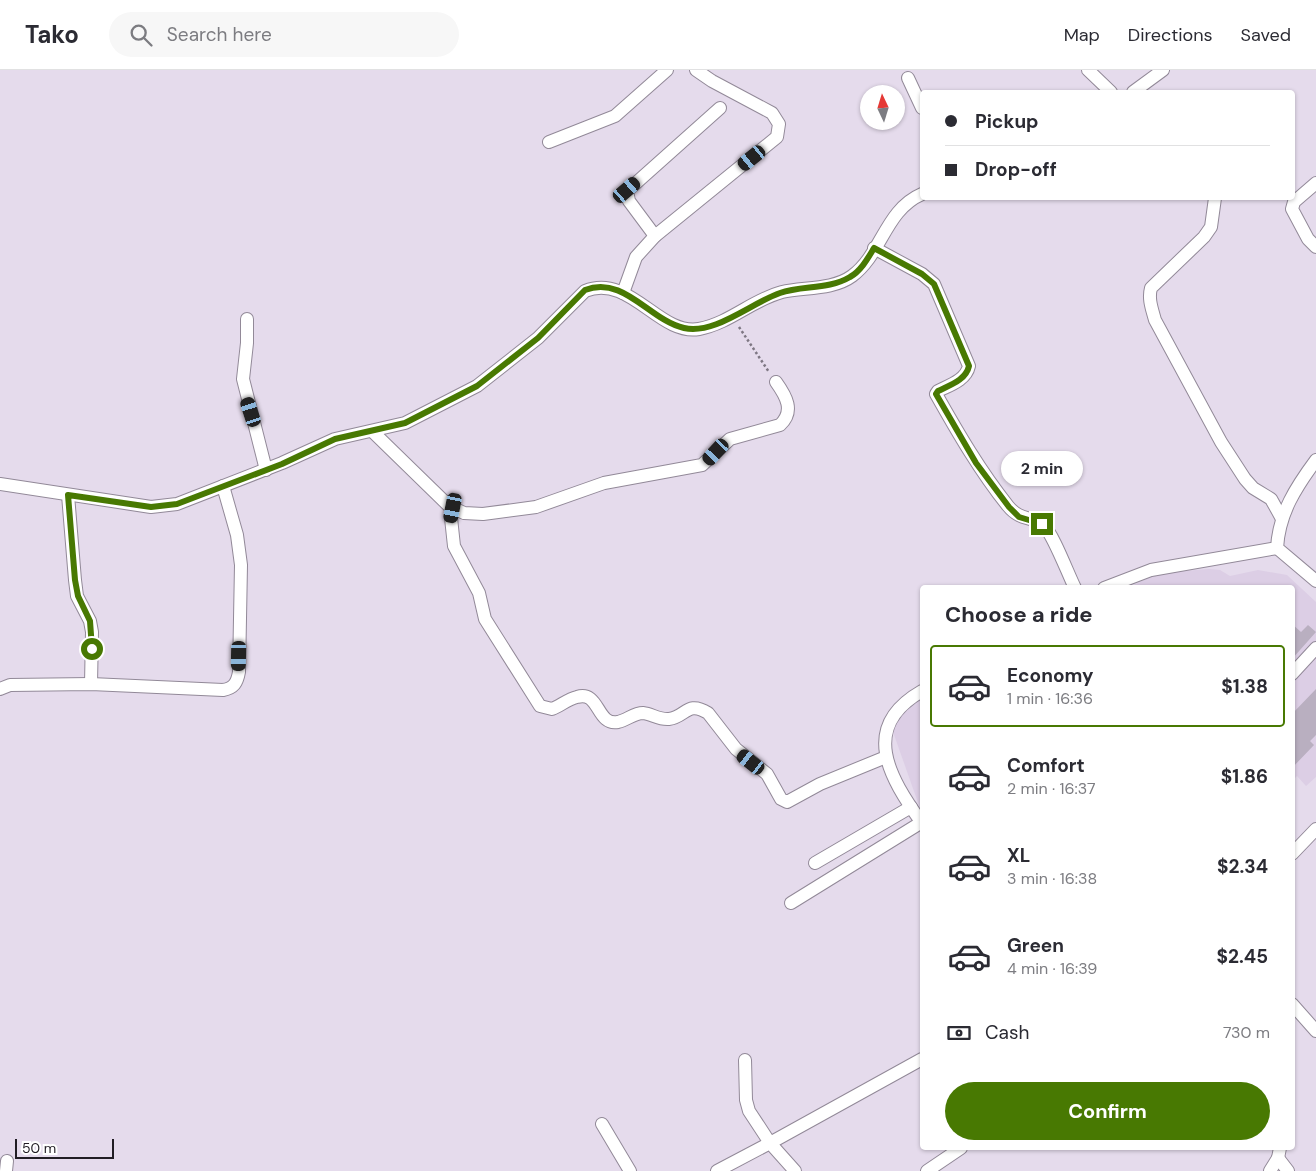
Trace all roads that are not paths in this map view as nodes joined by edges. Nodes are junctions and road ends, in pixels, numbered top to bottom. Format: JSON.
{"nodes":[{"id":1,"x":667,"y":70,"type":"edge"},
{"id":2,"x":696,"y":70,"type":"edge"},
{"id":3,"x":1088,"y":70,"type":"edge"},
{"id":4,"x":1164,"y":70,"type":"edge"},
{"id":5,"x":908,"y":78,"type":"dead end"},
{"id":6,"x":1109,"y":90,"type":"edge"},
{"id":7,"x":1139,"y":90,"type":"edge"},
{"id":8,"x":920,"y":104,"type":"edge"},
{"id":9,"x":720,"y":108,"type":"dead end"},
{"id":10,"x":549,"y":142,"type":"dead end"},
{"id":11,"x":1316,"y":183,"type":"edge"},
{"id":12,"x":920,"y":195,"type":"edge"},
{"id":13,"x":1215,"y":200,"type":"edge"},
{"id":14,"x":655,"y":236,"type":"junction"},
{"id":15,"x":1316,"y":247,"type":"edge"},
{"id":16,"x":874,"y":248,"type":"junction"},
{"id":17,"x":623,"y":293,"type":"junction"},
{"id":18,"x":247,"y":319,"type":"dead end"},
{"id":19,"x":776,"y":382,"type":"road end"},
{"id":20,"x":372,"y":431,"type":"junction"},
{"id":21,"x":1316,"y":460,"type":"edge"},
{"id":22,"x":266,"y":470,"type":"junction"},
{"id":23,"x":0,"y":484,"type":"edge"},
{"id":24,"x":223,"y":486,"type":"junction"},
{"id":25,"x":68,"y":495,"type":"junction"},
{"id":26,"x":453,"y":508,"type":"junction"},
{"id":27,"x":1281,"y":517,"type":"junction"},
{"id":28,"x":1277,"y":548,"type":"junction"},
{"id":29,"x":1316,"y":581,"type":"edge"},
{"id":30,"x":1074,"y":585,"type":"edge"},
{"id":31,"x":1112,"y":585,"type":"edge"},
{"id":32,"x":1316,"y":648,"type":"edge"},
{"id":33,"x":1295,"y":671,"type":"edge"},
{"id":34,"x":91,"y":684,"type":"junction"},
{"id":35,"x":0,"y":689,"type":"edge"},
{"id":36,"x":920,"y":692,"type":"edge"},
{"id":37,"x":886,"y":757,"type":"junction"},
{"id":38,"x":911,"y":807,"type":"junction"},
{"id":39,"x":920,"y":820,"type":"edge"},
{"id":40,"x":920,"y":824,"type":"edge"},
{"id":41,"x":1316,"y":829,"type":"edge"},
{"id":42,"x":1295,"y":851,"type":"edge"},
{"id":43,"x":815,"y":863,"type":"dead end"},
{"id":44,"x":791,"y":902,"type":"dead end"},
{"id":45,"x":1295,"y":1008,"type":"edge"},
{"id":46,"x":1316,"y":1032,"type":"edge"},
{"id":47,"x":745,"y":1060,"type":"dead end"},
{"id":48,"x":920,"y":1060,"type":"edge"},
{"id":49,"x":602,"y":1124,"type":"dead end"},
{"id":50,"x":770,"y":1143,"type":"junction"},
{"id":51,"x":958,"y":1150,"type":"edge"},
{"id":52,"x":1279,"y":1153,"type":"edge"},
{"id":53,"x":630,"y":1171,"type":"edge"},
{"id":54,"x":717,"y":1171,"type":"edge"},
{"id":55,"x":795,"y":1171,"type":"edge"},
{"id":56,"x":926,"y":1171,"type":"edge"},
{"id":57,"x":1270,"y":1171,"type":"edge"},
{"id":58,"x":1288,"y":1171,"type":"edge"}],
"edges":[{"from":1,"to":10,"type":"street"},
{"from":2,"to":14,"type":"street"},
{"from":3,"to":6,"type":"street"},
{"from":4,"to":7,"type":"street"},
{"from":5,"to":8,"type":"street"},
{"from":9,"to":14,"type":"street"},
{"from":11,"to":15,"type":"street"},
{"from":12,"to":16,"type":"street"},
{"from":13,"to":27,"type":"street"},
{"from":14,"to":17,"type":"street"},
{"from":16,"to":17,"type":"street"},
{"from":16,"to":30,"type":"street"},
{"from":17,"to":20,"type":"street"},
{"from":18,"to":22,"type":"street"},
{"from":19,"to":26,"type":"street"},
{"from":20,"to":22,"type":"street"},
{"from":20,"to":26,"type":"street"},
{"from":21,"to":27,"type":"street"},
{"from":22,"to":24,"type":"street"},
{"from":23,"to":25,"type":"street"},
{"from":24,"to":25,"type":"street"},
{"from":24,"to":34,"type":"street"},
{"from":25,"to":34,"type":"street"},
{"from":26,"to":37,"type":"street"},
{"from":27,"to":28,"type":"street"},
{"from":28,"to":29,"type":"street"},
{"from":28,"to":31,"type":"street"},
{"from":32,"to":33,"type":"street"},
{"from":34,"to":35,"type":"street"},
{"from":36,"to":37,"type":"street"},
{"from":37,"to":38,"type":"street"},
{"from":38,"to":39,"type":"street"},
{"from":38,"to":43,"type":"street"},
{"from":40,"to":44,"type":"street"},
{"from":41,"to":42,"type":"street"},
{"from":45,"to":46,"type":"street"},
{"from":47,"to":50,"type":"street"},
{"from":48,"to":50,"type":"street"},
{"from":49,"to":53,"type":"street"},
{"from":50,"to":54,"type":"street"},
{"from":50,"to":55,"type":"street"},
{"from":51,"to":56,"type":"street"},
{"from":52,"to":57,"type":"street"},
{"from":52,"to":58,"type":"street"}]}
